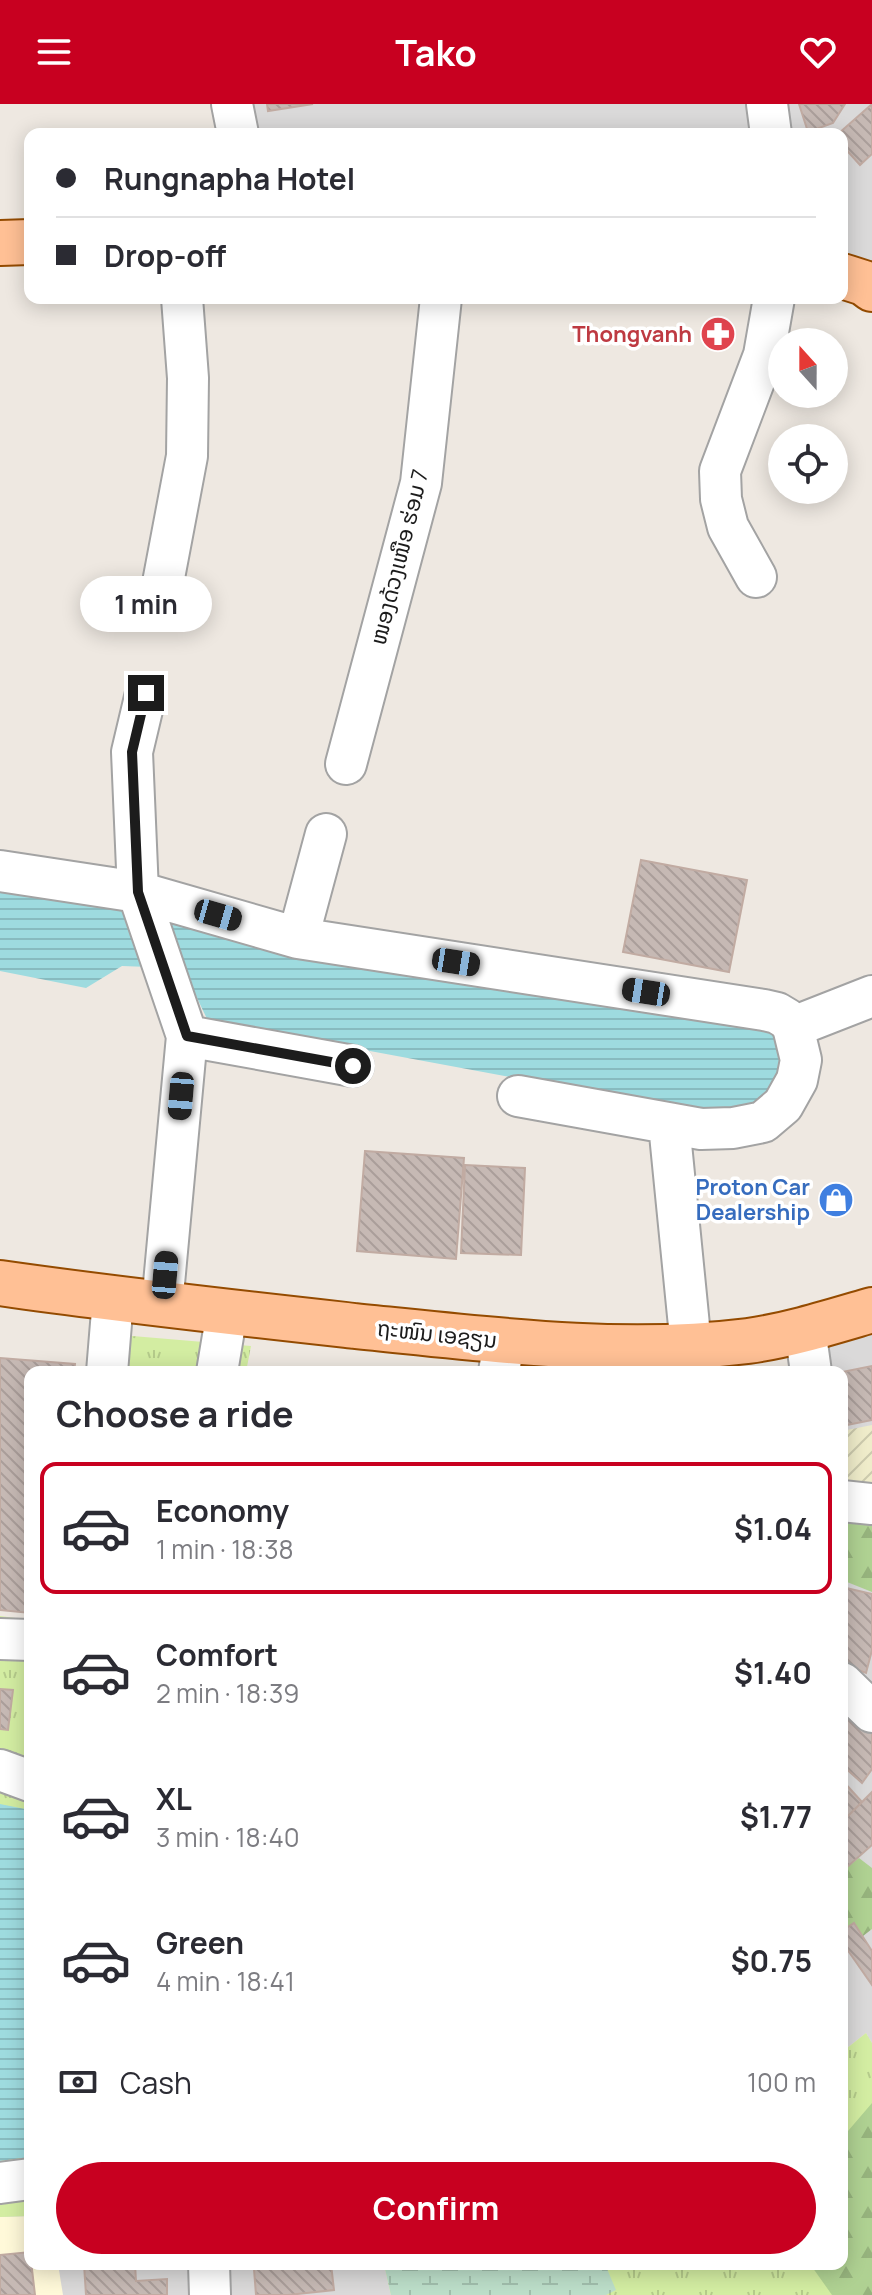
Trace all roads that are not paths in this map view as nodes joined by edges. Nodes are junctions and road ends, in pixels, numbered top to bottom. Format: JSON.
{"nodes":[{"id":1,"x":232,"y":104,"type":"edge"},
{"id":2,"x":767,"y":104,"type":"edge"},
{"id":3,"x":237,"y":128,"type":"edge"},
{"id":4,"x":770,"y":128,"type":"edge"},
{"id":5,"x":24,"y":242,"type":"edge"},
{"id":6,"x":0,"y":243,"type":"edge"},
{"id":7,"x":848,"y":278,"type":"edge"},
{"id":8,"x":872,"y":289,"type":"edge"},
{"id":9,"x":182,"y":304,"type":"edge"},
{"id":10,"x":440,"y":304,"type":"edge"},
{"id":11,"x":773,"y":304,"type":"edge"},
{"id":12,"x":756,"y":577,"type":"dead end"},
{"id":13,"x":159,"y":604,"type":"dead end"},
{"id":14,"x":146,"y":693,"type":"dead end"},
{"id":15,"x":346,"y":764,"type":"dead end"},
{"id":16,"x":326,"y":834,"type":"dead end"},
{"id":17,"x":0,"y":871,"type":"edge"},
{"id":18,"x":139,"y":898,"type":"junction"},
{"id":19,"x":298,"y":938,"type":"junction"},
{"id":20,"x":872,"y":996,"type":"edge"},
{"id":21,"x":793,"y":1027,"type":"junction"},
{"id":22,"x":187,"y":1036,"type":"junction"},
{"id":23,"x":353,"y":1066,"type":"dead end"},
{"id":24,"x":518,"y":1096,"type":"dead end"},
{"id":25,"x":669,"y":1124,"type":"junction"},
{"id":26,"x":0,"y":1283,"type":"edge"},
{"id":27,"x":113,"y":1299,"type":"junction"},
{"id":28,"x":162,"y":1305,"type":"junction"},
{"id":29,"x":872,"y":1310,"type":"edge"},
{"id":30,"x":227,"y":1312,"type":"junction"},
{"id":31,"x":805,"y":1329,"type":"junction"},
{"id":32,"x":691,"y":1346,"type":"junction"},
{"id":33,"x":501,"y":1357,"type":"edge"},
{"id":34,"x":107,"y":1366,"type":"edge"},
{"id":35,"x":218,"y":1366,"type":"edge"},
{"id":36,"x":810,"y":1366,"type":"edge"},
{"id":37,"x":848,"y":1502,"type":"edge"},
{"id":38,"x":872,"y":1504,"type":"edge"},
{"id":39,"x":0,"y":1639,"type":"edge"},
{"id":40,"x":24,"y":1640,"type":"edge"},
{"id":41,"x":848,"y":1689,"type":"edge"},
{"id":42,"x":872,"y":1712,"type":"edge"},
{"id":43,"x":0,"y":1770,"type":"edge"},
{"id":44,"x":24,"y":1779,"type":"edge"},
{"id":45,"x":24,"y":2180,"type":"edge"},
{"id":46,"x":0,"y":2183,"type":"edge"},
{"id":47,"x":209,"y":2270,"type":"edge"},
{"id":48,"x":210,"y":2295,"type":"edge"}],
"edges":[{"from":1,"to":3,"type":"street"},
{"from":2,"to":4,"type":"street"},
{"from":5,"to":6,"type":"main road"},
{"from":7,"to":8,"type":"main road"},
{"from":9,"to":13,"type":"street"},
{"from":10,"to":15,"type":"street","name":"ໜອງດ້ວງເໜືອ ຮ່ອມ 7"},
{"from":11,"to":12,"type":"street"},
{"from":14,"to":18,"type":"street"},
{"from":16,"to":19,"type":"street"},
{"from":17,"to":18,"type":"street"},
{"from":18,"to":19,"type":"street"},
{"from":18,"to":22,"type":"street"},
{"from":19,"to":21,"type":"street"},
{"from":20,"to":21,"type":"street"},
{"from":21,"to":25,"type":"street"},
{"from":22,"to":23,"type":"street"},
{"from":22,"to":28,"type":"street"},
{"from":24,"to":25,"type":"street"},
{"from":25,"to":32,"type":"street"},
{"from":26,"to":27,"type":"main road","name":"ຖະໜົນ ເອຊຽນ"},
{"from":27,"to":28,"type":"main road","name":"ຖະໜົນ ເອຊຽນ"},
{"from":27,"to":34,"type":"street"},
{"from":28,"to":30,"type":"main road","name":"ຖະໜົນ ເອຊຽນ"},
{"from":29,"to":31,"type":"main road","name":"ຖະໜົນ ເອຊຽນ"},
{"from":30,"to":33,"type":"main road","name":"ຖະໜົນ ເອຊຽນ"},
{"from":30,"to":35,"type":"street"},
{"from":31,"to":32,"type":"main road","name":"ຖະໜົນ ເອຊຽນ"},
{"from":31,"to":36,"type":"street"},
{"from":32,"to":33,"type":"main road","name":"ຖະໜົນ ເອຊຽນ"},
{"from":37,"to":38,"type":"street"},
{"from":39,"to":40,"type":"street"},
{"from":41,"to":42,"type":"street"},
{"from":43,"to":44,"type":"street"},
{"from":45,"to":46,"type":"street"},
{"from":47,"to":48,"type":"street"}]}
